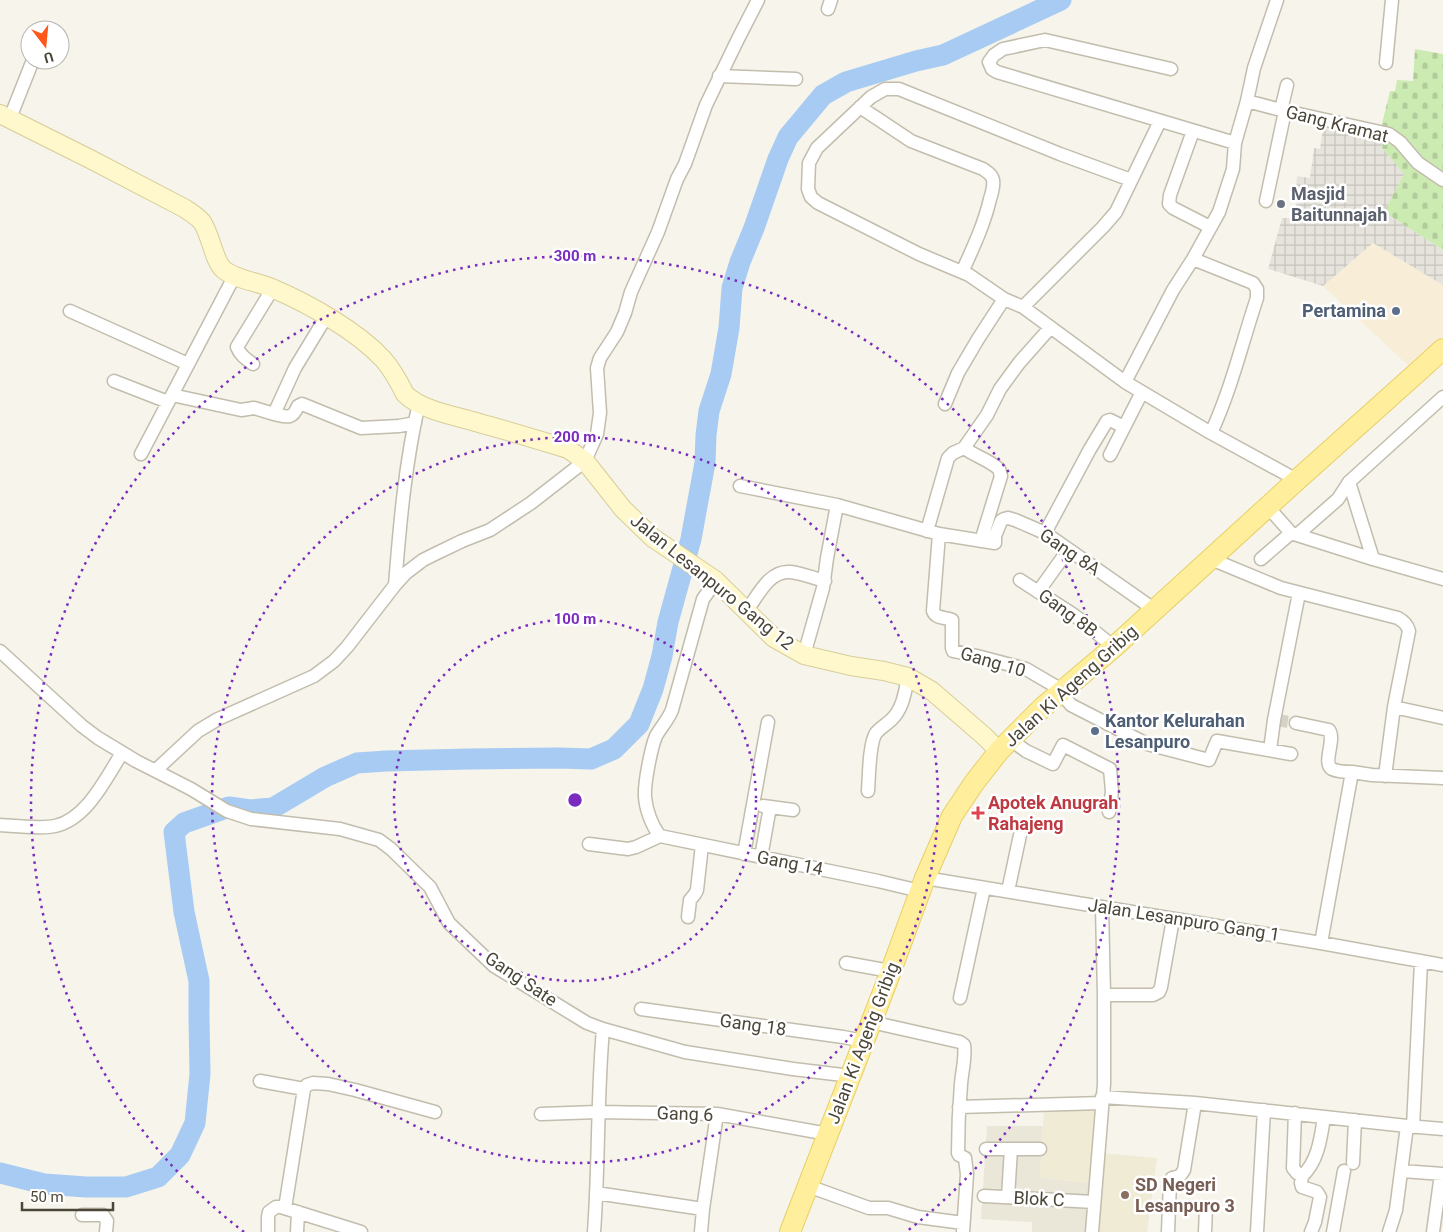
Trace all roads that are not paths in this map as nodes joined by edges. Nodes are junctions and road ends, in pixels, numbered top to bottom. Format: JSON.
{"nodes":[{"id":1,"x":758,"y":0,"type":"edge"},
{"id":2,"x":1277,"y":0,"type":"edge"},
{"id":3,"x":1392,"y":0,"type":"edge"},
{"id":4,"x":1386,"y":63,"type":"dead end"},
{"id":5,"x":1171,"y":69,"type":"dead end"},
{"id":6,"x":28,"y":70,"type":"edge"},
{"id":7,"x":719,"y":76,"type":"junction"},
{"id":8,"x":796,"y":79,"type":"dead end"},
{"id":9,"x":1287,"y":85,"type":"dead end"},
{"id":10,"x":1247,"y":101,"type":"junction"},
{"id":11,"x":860,"y":107,"type":"junction"},
{"id":12,"x":1283,"y":110,"type":"junction"},
{"id":13,"x":5,"y":116,"type":"edge"},
{"id":14,"x":1160,"y":121,"type":"junction"},
{"id":15,"x":1193,"y":131,"type":"junction"},
{"id":16,"x":1235,"y":143,"type":"junction"},
{"id":17,"x":1131,"y":180,"type":"junction"},
{"id":18,"x":1443,"y":180,"type":"edge"},
{"id":19,"x":1266,"y":201,"type":"dead end"},
{"id":20,"x":1210,"y":228,"type":"junction"},
{"id":21,"x":1193,"y":260,"type":"junction"},
{"id":22,"x":962,"y":272,"type":"junction"},
{"id":23,"x":235,"y":275,"type":"junction"},
{"id":24,"x":273,"y":288,"type":"junction"},
{"id":25,"x":1004,"y":299,"type":"junction"},
{"id":26,"x":1023,"y":307,"type":"junction"},
{"id":27,"x":70,"y":311,"type":"dead end"},
{"id":28,"x":326,"y":317,"type":"junction"},
{"id":29,"x":1050,"y":328,"type":"junction"},
{"id":30,"x":1443,"y":349,"type":"edge"},
{"id":31,"x":188,"y":364,"type":"junction"},
{"id":32,"x":253,"y":364,"type":"dead end"},
{"id":33,"x":114,"y":381,"type":"dead end"},
{"id":34,"x":1126,"y":382,"type":"junction"},
{"id":35,"x":1142,"y":392,"type":"junction"},
{"id":36,"x":1443,"y":397,"type":"edge"},
{"id":37,"x":170,"y":398,"type":"junction"},
{"id":38,"x":419,"y":403,"type":"junction"},
{"id":39,"x":945,"y":404,"type":"dead end"},
{"id":40,"x":274,"y":414,"type":"junction"},
{"id":41,"x":415,"y":423,"type":"junction"},
{"id":42,"x":1124,"y":427,"type":"junction"},
{"id":43,"x":1211,"y":433,"type":"junction"},
{"id":44,"x":964,"y":448,"type":"junction"},
{"id":45,"x":141,"y":454,"type":"dead end"},
{"id":46,"x":1110,"y":455,"type":"dead end"},
{"id":47,"x":588,"y":467,"type":"junction"},
{"id":48,"x":1297,"y":480,"type":"junction"},
{"id":49,"x":1348,"y":482,"type":"junction"},
{"id":50,"x":740,"y":486,"type":"dead end"},
{"id":51,"x":837,"y":505,"type":"junction"},
{"id":52,"x":1268,"y":507,"type":"junction"},
{"id":53,"x":933,"y":533,"type":"junction"},
{"id":54,"x":1045,"y":533,"type":"junction"},
{"id":55,"x":1294,"y":534,"type":"junction"},
{"id":56,"x":981,"y":541,"type":"junction"},
{"id":57,"x":1068,"y":550,"type":"junction"},
{"id":58,"x":1211,"y":559,"type":"junction"},
{"id":59,"x":1261,"y":559,"type":"dead end"},
{"id":60,"x":1373,"y":559,"type":"junction"},
{"id":61,"x":1443,"y":579,"type":"edge"},
{"id":62,"x":1020,"y":580,"type":"dead end"},
{"id":63,"x":715,"y":581,"type":"junction"},
{"id":64,"x":824,"y":581,"type":"junction"},
{"id":65,"x":395,"y":585,"type":"junction"},
{"id":66,"x":1038,"y":592,"type":"junction"},
{"id":67,"x":1299,"y":593,"type":"junction"},
{"id":68,"x":748,"y":610,"type":"junction"},
{"id":69,"x":1155,"y":610,"type":"junction"},
{"id":70,"x":1114,"y":647,"type":"junction"},
{"id":71,"x":0,"y":651,"type":"edge"},
{"id":72,"x":804,"y":655,"type":"junction"},
{"id":73,"x":908,"y":677,"type":"junction"},
{"id":74,"x":1060,"y":693,"type":"junction"},
{"id":75,"x":1394,"y":707,"type":"junction"},
{"id":76,"x":1443,"y":718,"type":"edge"},
{"id":77,"x":768,"y":722,"type":"dead end"},
{"id":78,"x":1296,"y":723,"type":"tunnel mouth"},
{"id":79,"x":1005,"y":745,"type":"junction"},
{"id":80,"x":1270,"y":750,"type":"junction"},
{"id":81,"x":122,"y":753,"type":"junction"},
{"id":82,"x":1291,"y":754,"type":"dead end"},
{"id":83,"x":156,"y":770,"type":"junction"},
{"id":84,"x":1352,"y":772,"type":"junction"},
{"id":85,"x":1385,"y":776,"type":"junction"},
{"id":86,"x":1443,"y":778,"type":"edge"},
{"id":87,"x":868,"y":791,"type":"dead end"},
{"id":88,"x":753,"y":804,"type":"junction"},
{"id":89,"x":770,"y":807,"type":"junction"},
{"id":90,"x":793,"y":810,"type":"dead end"},
{"id":91,"x":1109,"y":812,"type":"dead end"},
{"id":92,"x":0,"y":825,"type":"edge"},
{"id":93,"x":1020,"y":835,"type":"dead end"},
{"id":94,"x":660,"y":836,"type":"junction"},
{"id":95,"x":589,"y":844,"type":"dead end"},
{"id":96,"x":702,"y":845,"type":"junction"},
{"id":97,"x":744,"y":854,"type":"junction"},
{"id":98,"x":761,"y":857,"type":"junction"},
{"id":99,"x":923,"y":884,"type":"junction"},
{"id":100,"x":984,"y":888,"type":"junction"},
{"id":101,"x":1008,"y":891,"type":"junction"},
{"id":102,"x":1102,"y":907,"type":"junction"},
{"id":103,"x":688,"y":917,"type":"dead end"},
{"id":104,"x":1173,"y":919,"type":"junction"},
{"id":105,"x":1321,"y":943,"type":"junction"},
{"id":106,"x":1421,"y":962,"type":"junction"},
{"id":107,"x":846,"y":963,"type":"dead end"},
{"id":108,"x":1443,"y":965,"type":"edge"},
{"id":109,"x":890,"y":971,"type":"junction"},
{"id":110,"x":1104,"y":994,"type":"junction"},
{"id":111,"x":960,"y":998,"type":"dead end"},
{"id":112,"x":641,"y":1009,"type":"dead end"},
{"id":113,"x":871,"y":1022,"type":"junction"},
{"id":114,"x":603,"y":1029,"type":"junction"},
{"id":115,"x":864,"y":1042,"type":"junction"},
{"id":116,"x":851,"y":1076,"type":"junction"},
{"id":117,"x":260,"y":1080,"type":"dead end"},
{"id":118,"x":304,"y":1089,"type":"junction"},
{"id":119,"x":1102,"y":1100,"type":"junction"},
{"id":120,"x":1195,"y":1103,"type":"junction"},
{"id":121,"x":959,"y":1107,"type":"junction"},
{"id":122,"x":1264,"y":1110,"type":"junction"},
{"id":123,"x":436,"y":1112,"type":"dead end"},
{"id":124,"x":597,"y":1112,"type":"junction"},
{"id":125,"x":541,"y":1114,"type":"dead end"},
{"id":126,"x":717,"y":1114,"type":"junction"},
{"id":127,"x":1295,"y":1114,"type":"junction"},
{"id":128,"x":1324,"y":1117,"type":"junction"},
{"id":129,"x":1356,"y":1120,"type":"junction"},
{"id":130,"x":1410,"y":1127,"type":"junction"},
{"id":131,"x":1443,"y":1129,"type":"edge"},
{"id":132,"x":828,"y":1134,"type":"junction"},
{"id":133,"x":986,"y":1148,"type":"dead end"},
{"id":134,"x":1011,"y":1149,"type":"junction"},
{"id":135,"x":1040,"y":1149,"type":"dead end"},
{"id":136,"x":1402,"y":1171,"type":"junction"},
{"id":137,"x":1442,"y":1174,"type":"edge"},
{"id":138,"x":1302,"y":1176,"type":"junction"},
{"id":139,"x":808,"y":1186,"type":"junction"},
{"id":140,"x":596,"y":1192,"type":"junction"},
{"id":141,"x":984,"y":1196,"type":"dead end"},
{"id":142,"x":1008,"y":1197,"type":"junction"},
{"id":143,"x":1094,"y":1202,"type":"junction"},
{"id":144,"x":1206,"y":1207,"type":"dead end"},
{"id":145,"x":703,"y":1209,"type":"junction"},
{"id":146,"x":292,"y":1210,"type":"junction"},
{"id":147,"x":82,"y":1215,"type":"dead end"},
{"id":148,"x":963,"y":1228,"type":"edge"},
{"id":149,"x":705,"y":1231,"type":"edge"},
{"id":150,"x":106,"y":1232,"type":"edge"},
{"id":151,"x":268,"y":1232,"type":"edge"},
{"id":152,"x":297,"y":1232,"type":"edge"},
{"id":153,"x":361,"y":1232,"type":"edge"},
{"id":154,"x":594,"y":1232,"type":"edge"},
{"id":155,"x":790,"y":1232,"type":"edge"},
{"id":156,"x":1092,"y":1232,"type":"edge"},
{"id":157,"x":1168,"y":1232,"type":"edge"},
{"id":158,"x":1205,"y":1232,"type":"edge"},
{"id":159,"x":1257,"y":1232,"type":"edge"},
{"id":160,"x":1311,"y":1232,"type":"edge"},
{"id":161,"x":1334,"y":1232,"type":"edge"},
{"id":162,"x":1389,"y":1232,"type":"edge"},
{"id":163,"x":1433,"y":1232,"type":"edge"}],
"edges":[{"from":1,"to":7,"type":"street"},
{"from":2,"to":10,"type":"street"},
{"from":3,"to":4,"type":"street"},
{"from":5,"to":14,"type":"street"},
{"from":6,"to":13,"type":"street"},
{"from":7,"to":8,"type":"street"},
{"from":7,"to":47,"type":"street"},
{"from":9,"to":12,"type":"street"},
{"from":10,"to":12,"type":"street","name":"Gang Kramat"},
{"from":10,"to":16,"type":"street"},
{"from":11,"to":17,"type":"street"},
{"from":11,"to":22,"type":"street"},
{"from":11,"to":22,"type":"street"},
{"from":12,"to":18,"type":"street","name":"Gang Kramat"},
{"from":12,"to":19,"type":"street"},
{"from":13,"to":23,"type":"street"},
{"from":14,"to":15,"type":"street"},
{"from":14,"to":17,"type":"street"},
{"from":15,"to":16,"type":"street"},
{"from":15,"to":20,"type":"street"},
{"from":16,"to":20,"type":"street"},
{"from":17,"to":26,"type":"street"},
{"from":20,"to":21,"type":"street"},
{"from":21,"to":34,"type":"street"},
{"from":21,"to":43,"type":"street"},
{"from":22,"to":25,"type":"street"},
{"from":23,"to":24,"type":"street","name":"Jalan Lesanpuro Gang 12"},
{"from":23,"to":31,"type":"street"},
{"from":24,"to":28,"type":"street","name":"Jalan Lesanpuro Gang 12"},
{"from":24,"to":32,"type":"street"},
{"from":25,"to":26,"type":"street"},
{"from":25,"to":39,"type":"street"},
{"from":26,"to":29,"type":"street"},
{"from":27,"to":31,"type":"street"},
{"from":28,"to":38,"type":"street","name":"Jalan Lesanpuro Gang 12"},
{"from":28,"to":40,"type":"street"},
{"from":29,"to":34,"type":"street"},
{"from":29,"to":44,"type":"street"},
{"from":30,"to":48,"type":"main road","name":"Jalan Ki Ageng Gribig"},
{"from":31,"to":37,"type":"street"},
{"from":33,"to":37,"type":"street"},
{"from":34,"to":35,"type":"street"},
{"from":35,"to":42,"type":"street"},
{"from":35,"to":43,"type":"street"},
{"from":36,"to":49,"type":"street"},
{"from":37,"to":40,"type":"street"},
{"from":37,"to":45,"type":"street"},
{"from":38,"to":41,"type":"street"},
{"from":38,"to":47,"type":"street","name":"Jalan Lesanpuro Gang 12"},
{"from":40,"to":41,"type":"street"},
{"from":41,"to":65,"type":"street"},
{"from":42,"to":46,"type":"street"},
{"from":42,"to":54,"type":"street"},
{"from":43,"to":48,"type":"street"},
{"from":44,"to":53,"type":"street"},
{"from":44,"to":56,"type":"street"},
{"from":47,"to":63,"type":"street","name":"Jalan Lesanpuro Gang 12"},
{"from":47,"to":65,"type":"street"},
{"from":48,"to":52,"type":"main road","name":"Jalan Ki Ageng Gribig"},
{"from":49,"to":55,"type":"street"},
{"from":49,"to":60,"type":"street"},
{"from":50,"to":51,"type":"street"},
{"from":51,"to":53,"type":"street"},
{"from":51,"to":64,"type":"street"},
{"from":52,"to":55,"type":"street"},
{"from":52,"to":58,"type":"main road","name":"Jalan Ki Ageng Gribig"},
{"from":53,"to":56,"type":"street"},
{"from":53,"to":74,"type":"street","name":"Gang 10"},
{"from":54,"to":56,"type":"street","name":"Gang 8A"},
{"from":54,"to":57,"type":"street","name":"Gang 8A"},
{"from":55,"to":59,"type":"street"},
{"from":55,"to":60,"type":"street"},
{"from":57,"to":66,"type":"street"},
{"from":57,"to":69,"type":"street","name":"Gang 8A"},
{"from":58,"to":67,"type":"street"},
{"from":58,"to":69,"type":"main road","name":"Jalan Ki Ageng Gribig"},
{"from":60,"to":61,"type":"street"},
{"from":62,"to":66,"type":"street","name":"Gang 8B"},
{"from":63,"to":68,"type":"street","name":"Jalan Lesanpuro Gang 12"},
{"from":63,"to":94,"type":"street"},
{"from":64,"to":68,"type":"street"},
{"from":64,"to":72,"type":"street"},
{"from":65,"to":83,"type":"street"},
{"from":66,"to":70,"type":"street","name":"Gang 8B"},
{"from":67,"to":75,"type":"street"},
{"from":67,"to":80,"type":"street"},
{"from":68,"to":72,"type":"street","name":"Jalan Lesanpuro Gang 12"},
{"from":69,"to":70,"type":"main road","name":"Jalan Ki Ageng Gribig"},
{"from":70,"to":74,"type":"main road","name":"Jalan Ki Ageng Gribig"},
{"from":71,"to":81,"type":"street","name":"Gang Sate"},
{"from":72,"to":73,"type":"street","name":"Jalan Lesanpuro Gang 12"},
{"from":73,"to":79,"type":"street","name":"Jalan Lesanpuro Gang 12"},
{"from":73,"to":87,"type":"street"},
{"from":74,"to":79,"type":"main road","name":"Jalan Ki Ageng Gribig"},
{"from":74,"to":80,"type":"street"},
{"from":75,"to":76,"type":"street"},
{"from":75,"to":85,"type":"street"},
{"from":77,"to":88,"type":"street"},
{"from":78,"to":84,"type":"street"},
{"from":79,"to":91,"type":"street"},
{"from":79,"to":99,"type":"main road","name":"Jalan Ki Ageng Gribig"},
{"from":80,"to":82,"type":"street"},
{"from":81,"to":83,"type":"street","name":"Gang Sate"},
{"from":81,"to":92,"type":"street"},
{"from":83,"to":114,"type":"street","name":"Gang Sate"},
{"from":84,"to":85,"type":"street"},
{"from":84,"to":105,"type":"street"},
{"from":85,"to":86,"type":"street"},
{"from":88,"to":89,"type":"street"},
{"from":88,"to":97,"type":"street"},
{"from":89,"to":90,"type":"street"},
{"from":89,"to":98,"type":"street"},
{"from":93,"to":101,"type":"street"},
{"from":94,"to":95,"type":"street"},
{"from":94,"to":96,"type":"street","name":"Gang 14"},
{"from":96,"to":97,"type":"street","name":"Gang 14"},
{"from":96,"to":103,"type":"street"},
{"from":97,"to":98,"type":"street","name":"Gang 14"},
{"from":98,"to":99,"type":"street","name":"Gang 14"},
{"from":99,"to":100,"type":"street","name":"Jalan Lesanpuro Gang 1"},
{"from":99,"to":109,"type":"main road","name":"Jalan Ki Ageng Gribig"},
{"from":100,"to":101,"type":"street","name":"Jalan Lesanpuro Gang 1"},
{"from":100,"to":111,"type":"street"},
{"from":101,"to":102,"type":"street","name":"Jalan Lesanpuro Gang 1"},
{"from":102,"to":104,"type":"street","name":"Jalan Lesanpuro Gang 1"},
{"from":102,"to":110,"type":"street"},
{"from":104,"to":105,"type":"street","name":"Jalan Lesanpuro Gang 1"},
{"from":104,"to":110,"type":"street"},
{"from":105,"to":106,"type":"street","name":"Jalan Lesanpuro Gang 1"},
{"from":106,"to":108,"type":"street","name":"Jalan Lesanpuro Gang 1"},
{"from":106,"to":130,"type":"street"},
{"from":107,"to":109,"type":"street"},
{"from":109,"to":113,"type":"main road","name":"Jalan Ki Ageng Gribig"},
{"from":110,"to":119,"type":"street"},
{"from":112,"to":115,"type":"street","name":"Gang 18"},
{"from":113,"to":115,"type":"main road","name":"Jalan Ki Ageng Gribig"},
{"from":113,"to":121,"type":"street"},
{"from":114,"to":116,"type":"street","name":"Gang Sate"},
{"from":114,"to":124,"type":"street"},
{"from":115,"to":116,"type":"main road","name":"Jalan Ki Ageng Gribig"},
{"from":116,"to":132,"type":"main road","name":"Jalan Ki Ageng Gribig"},
{"from":117,"to":118,"type":"street"},
{"from":118,"to":123,"type":"street"},
{"from":118,"to":146,"type":"street"},
{"from":119,"to":120,"type":"street"},
{"from":119,"to":121,"type":"street"},
{"from":119,"to":143,"type":"street"},
{"from":120,"to":122,"type":"street"},
{"from":120,"to":157,"type":"street"},
{"from":121,"to":148,"type":"street"},
{"from":122,"to":127,"type":"street"},
{"from":122,"to":159,"type":"street"},
{"from":124,"to":125,"type":"street","name":"Gang 6"},
{"from":124,"to":126,"type":"street","name":"Gang 6"},
{"from":124,"to":140,"type":"street"},
{"from":126,"to":132,"type":"street","name":"Gang 6"},
{"from":126,"to":145,"type":"street"},
{"from":127,"to":128,"type":"street"},
{"from":127,"to":138,"type":"street"},
{"from":128,"to":129,"type":"street"},
{"from":128,"to":138,"type":"street"},
{"from":129,"to":130,"type":"street"},
{"from":129,"to":161,"type":"street"},
{"from":130,"to":131,"type":"street"},
{"from":130,"to":136,"type":"street"},
{"from":132,"to":139,"type":"main road","name":"Jalan Ki Ageng Gribig"},
{"from":133,"to":134,"type":"street"},
{"from":134,"to":135,"type":"street"},
{"from":134,"to":142,"type":"street"},
{"from":136,"to":137,"type":"street"},
{"from":136,"to":162,"type":"street"},
{"from":137,"to":163,"type":"street"},
{"from":138,"to":160,"type":"street"},
{"from":139,"to":148,"type":"street"},
{"from":139,"to":155,"type":"main road","name":"Jalan Ki Ageng Gribig"},
{"from":140,"to":145,"type":"street"},
{"from":140,"to":154,"type":"street"},
{"from":141,"to":142,"type":"street","name":"Blok C"},
{"from":142,"to":143,"type":"street","name":"Blok C"},
{"from":143,"to":156,"type":"street"},
{"from":144,"to":158,"type":"street"},
{"from":145,"to":149,"type":"street"},
{"from":146,"to":151,"type":"street"},
{"from":146,"to":152,"type":"street"},
{"from":146,"to":153,"type":"street"},
{"from":147,"to":150,"type":"street"}]}
